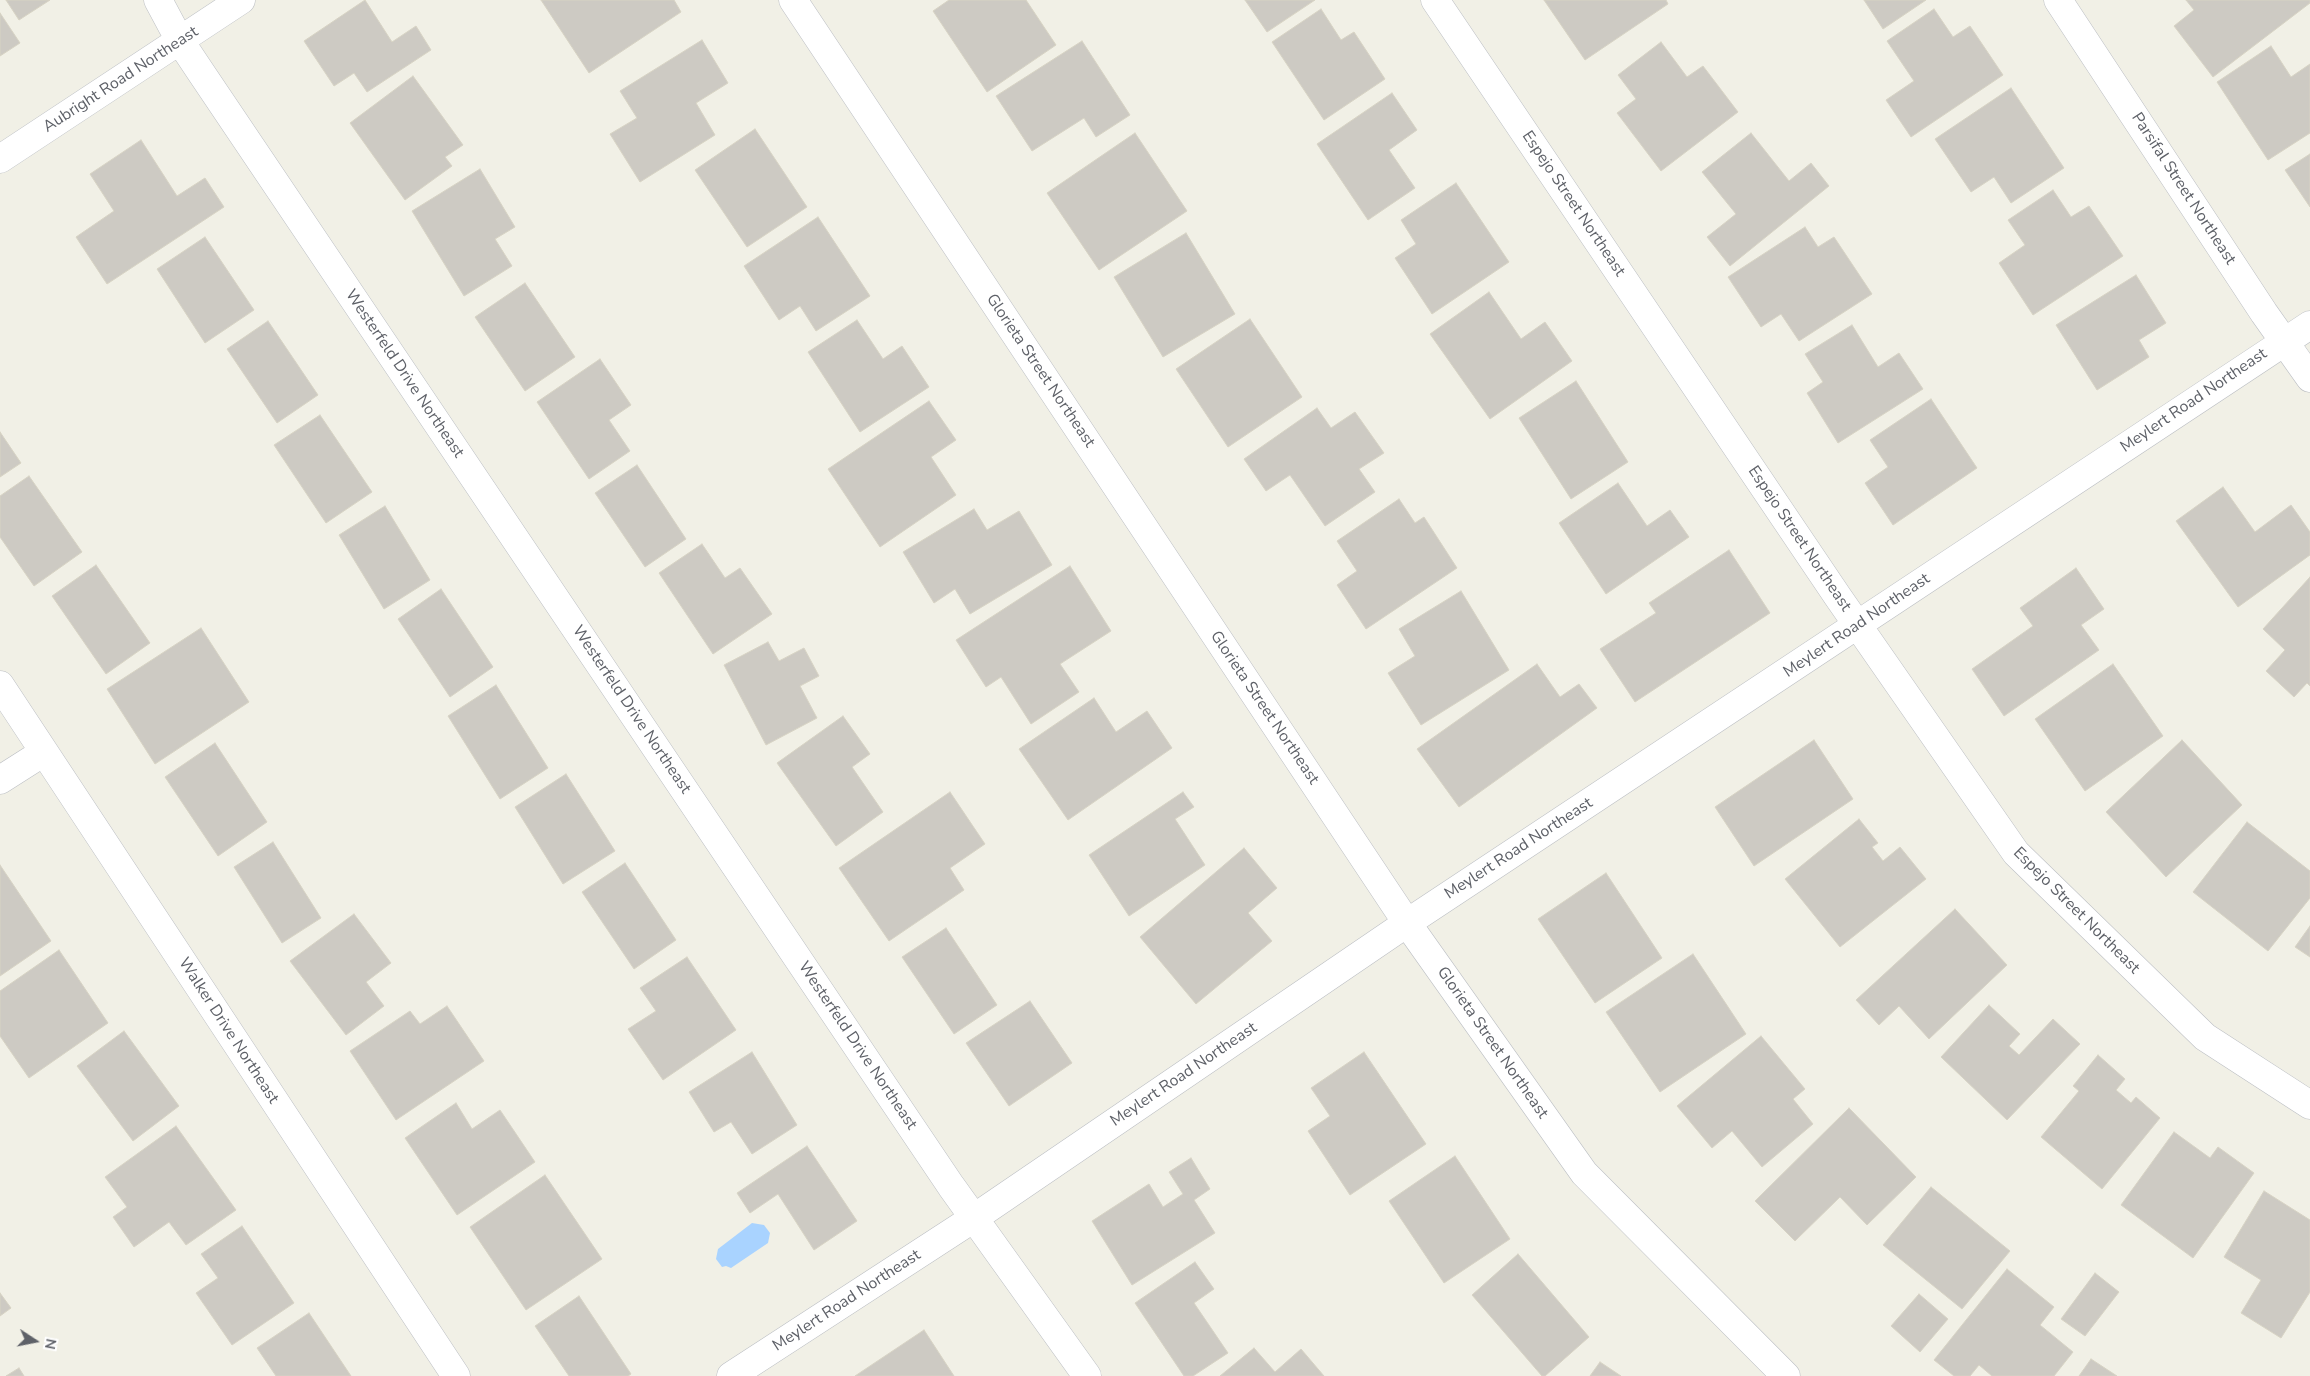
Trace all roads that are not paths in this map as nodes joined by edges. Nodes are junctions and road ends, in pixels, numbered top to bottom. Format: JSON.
{"nodes":[{"id":1,"x":158,"y":0,"type":"edge"},
{"id":2,"x":241,"y":0,"type":"edge"},
{"id":3,"x":793,"y":0,"type":"edge"},
{"id":4,"x":1435,"y":0,"type":"edge"},
{"id":5,"x":2058,"y":0,"type":"edge"},
{"id":6,"x":180,"y":41,"type":"junction"},
{"id":7,"x":0,"y":159,"type":"edge"},
{"id":8,"x":2310,"y":325,"type":"edge"},
{"id":9,"x":2284,"y":341,"type":"junction"},
{"id":10,"x":2310,"y":378,"type":"edge"},
{"id":11,"x":1858,"y":625,"type":"junction"},
{"id":12,"x":0,"y":686,"type":"edge"},
{"id":13,"x":44,"y":752,"type":"junction"},
{"id":14,"x":0,"y":780,"type":"edge"},
{"id":15,"x":1407,"y":923,"type":"junction"},
{"id":16,"x":2310,"y":1105,"type":"edge"},
{"id":17,"x":974,"y":1218,"type":"junction"},
{"id":18,"x":456,"y":1376,"type":"edge"},
{"id":19,"x":731,"y":1376,"type":"edge"},
{"id":20,"x":1087,"y":1376,"type":"edge"},
{"id":21,"x":1786,"y":1376,"type":"edge"}],
"edges":[{"from":1,"to":6,"type":"street","name":"Westerfeld Drive Northeast"},
{"from":2,"to":6,"type":"street","name":"Aubright Road Northeast"},
{"from":3,"to":15,"type":"street","name":"Glorieta Street Northeast"},
{"from":4,"to":11,"type":"street","name":"Espejo Street Northeast"},
{"from":5,"to":9,"type":"street","name":"Parsifal Street Northeast"},
{"from":6,"to":7,"type":"street","name":"Aubright Road Northeast"},
{"from":6,"to":17,"type":"street","name":"Westerfeld Drive Northeast"},
{"from":8,"to":9,"type":"street","name":"Meylert Road Northeast"},
{"from":9,"to":10,"type":"street","name":"Parsifal Street Northeast"},
{"from":9,"to":11,"type":"street","name":"Meylert Road Northeast"},
{"from":11,"to":15,"type":"street","name":"Meylert Road Northeast"},
{"from":11,"to":16,"type":"street","name":"Espejo Street Northeast"},
{"from":12,"to":13,"type":"street","name":"Walker Drive Northeast"},
{"from":13,"to":14,"type":"street"},
{"from":13,"to":18,"type":"street","name":"Walker Drive Northeast"},
{"from":15,"to":17,"type":"street","name":"Meylert Road Northeast"},
{"from":15,"to":21,"type":"street","name":"Glorieta Street Northeast"},
{"from":17,"to":19,"type":"street","name":"Meylert Road Northeast"},
{"from":17,"to":20,"type":"street","name":"Westerfeld Drive Northeast"}]}
